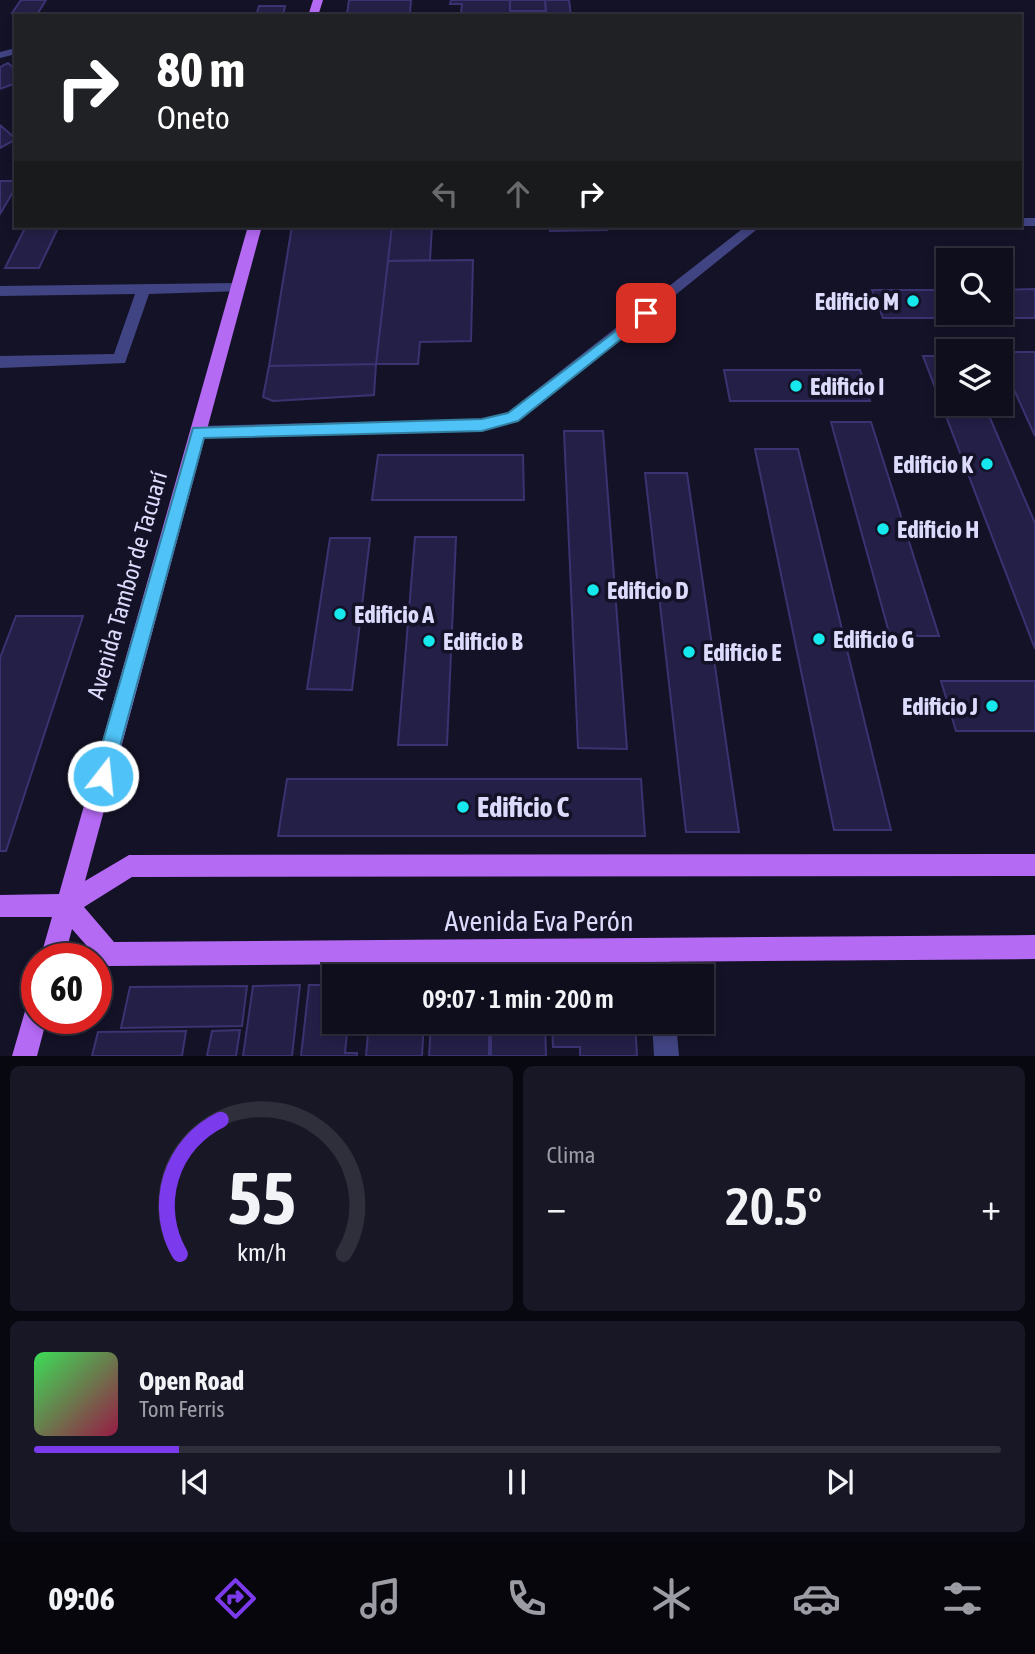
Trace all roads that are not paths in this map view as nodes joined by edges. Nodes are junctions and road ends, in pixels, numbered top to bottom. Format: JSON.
{"nodes":[{"id":1,"x":254,"y":228,"type":"edge"},
{"id":2,"x":751,"y":228,"type":"edge"},
{"id":3,"x":238,"y":288,"type":"junction"},
{"id":4,"x":144,"y":289,"type":"junction"},
{"id":5,"x":0,"y":291,"type":"edge"},
{"id":6,"x":0,"y":362,"type":"edge"},
{"id":7,"x":198,"y":432,"type":"junction"},
{"id":8,"x":1035,"y":865,"type":"edge"},
{"id":9,"x":67,"y":905,"type":"junction"},
{"id":10,"x":0,"y":906,"type":"edge"},
{"id":11,"x":56,"y":943,"type":"edge"},
{"id":12,"x":1035,"y":947,"type":"edge"},
{"id":13,"x":658,"y":950,"type":"junction"},
{"id":14,"x":659,"y":964,"type":"edge"},
{"id":15,"x":30,"y":1034,"type":"edge"},
{"id":16,"x":665,"y":1034,"type":"edge"},
{"id":17,"x":24,"y":1055,"type":"edge"},
{"id":18,"x":667,"y":1055,"type":"edge"}],
"edges":[{"from":1,"to":3,"type":"main road","name":"Avenida Tambor de Tacuarí"},
{"from":2,"to":7,"type":"street"},
{"from":3,"to":4,"type":"street"},
{"from":3,"to":7,"type":"main road","name":"Avenida Tambor de Tacuarí"},
{"from":4,"to":5,"type":"street"},
{"from":4,"to":6,"type":"street"},
{"from":7,"to":9,"type":"main road","name":"Avenida Tambor de Tacuarí"},
{"from":8,"to":9,"type":"main road"},
{"from":9,"to":10,"type":"main road"},
{"from":9,"to":11,"type":"main road","name":"Avenida Tambor de Tacuarí"},
{"from":9,"to":13,"type":"main road","name":"Avenida Eva Perón"},
{"from":12,"to":13,"type":"main road","name":"Avenida Eva Perón"},
{"from":13,"to":14,"type":"street"},
{"from":15,"to":17,"type":"main road"},
{"from":16,"to":18,"type":"street"}]}
